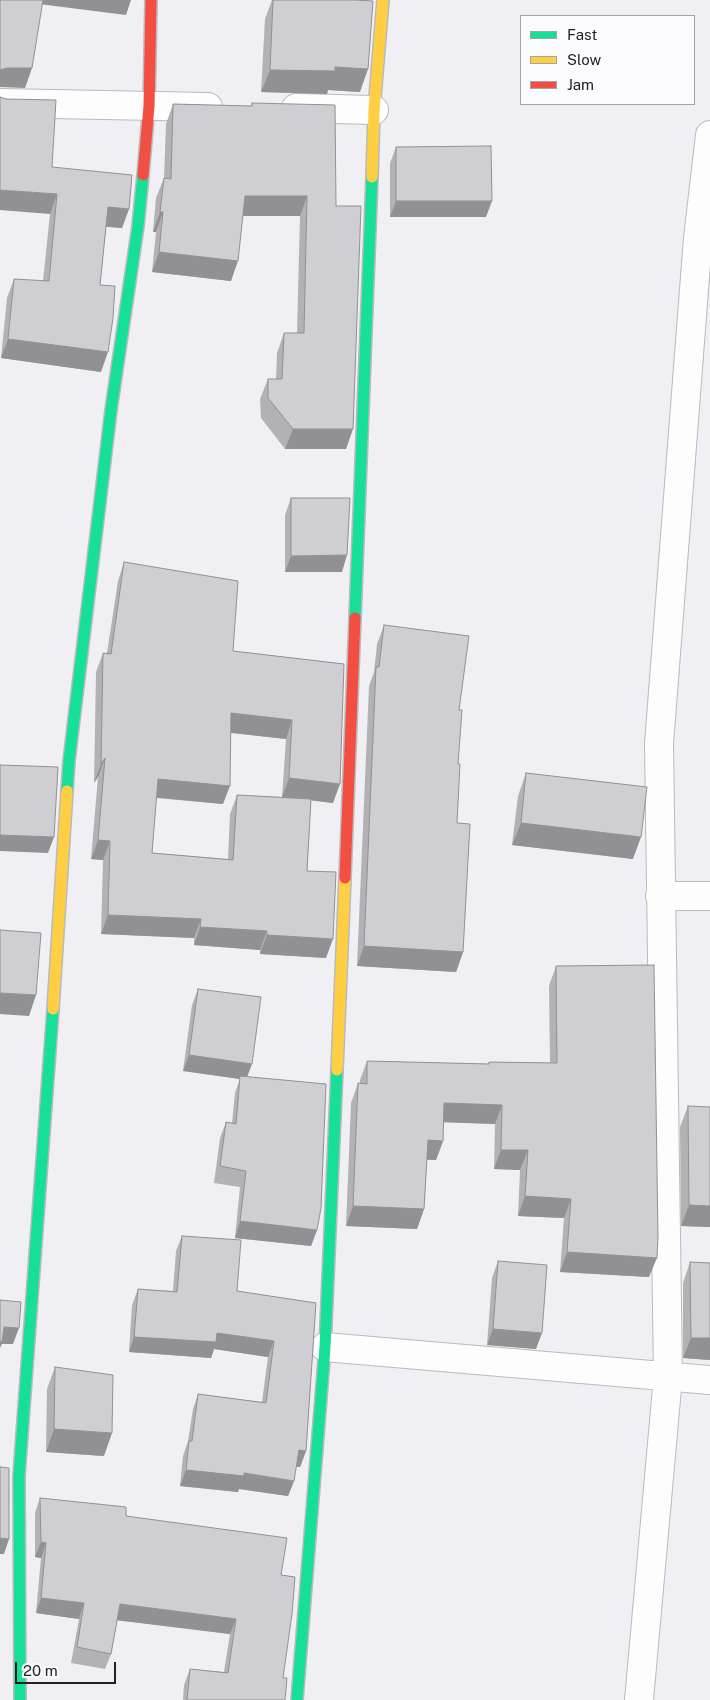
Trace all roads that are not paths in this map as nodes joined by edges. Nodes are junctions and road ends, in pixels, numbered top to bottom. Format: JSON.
{"nodes":[{"id":1,"x":151,"y":0,"type":"edge"},
{"id":2,"x":383,"y":0,"type":"edge"},
{"id":3,"x":0,"y":103,"type":"edge"},
{"id":4,"x":149,"y":106,"type":"junction"},
{"id":5,"x":237,"y":107,"type":"edge"},
{"id":6,"x":276,"y":108,"type":"edge"},
{"id":7,"x":374,"y":110,"type":"junction"},
{"id":8,"x":710,"y":136,"type":"edge"},
{"id":9,"x":660,"y":896,"type":"junction"},
{"id":10,"x":710,"y":896,"type":"edge"},
{"id":11,"x":325,"y":1347,"type":"junction"},
{"id":12,"x":668,"y":1377,"type":"junction"},
{"id":13,"x":710,"y":1380,"type":"edge"},
{"id":14,"x":20,"y":1700,"type":"edge"},
{"id":15,"x":297,"y":1700,"type":"edge"},
{"id":16,"x":640,"y":1700,"type":"edge"}],
"edges":[{"from":1,"to":4,"type":"street"},
{"from":2,"to":7,"type":"street"},
{"from":3,"to":4,"type":"street"},
{"from":4,"to":5,"type":"street"},
{"from":4,"to":14,"type":"street"},
{"from":6,"to":7,"type":"street"},
{"from":7,"to":11,"type":"street"},
{"from":8,"to":9,"type":"street"},
{"from":9,"to":10,"type":"street"},
{"from":9,"to":12,"type":"street"},
{"from":11,"to":12,"type":"street"},
{"from":11,"to":15,"type":"street"},
{"from":12,"to":13,"type":"street"},
{"from":12,"to":16,"type":"street"}]}
